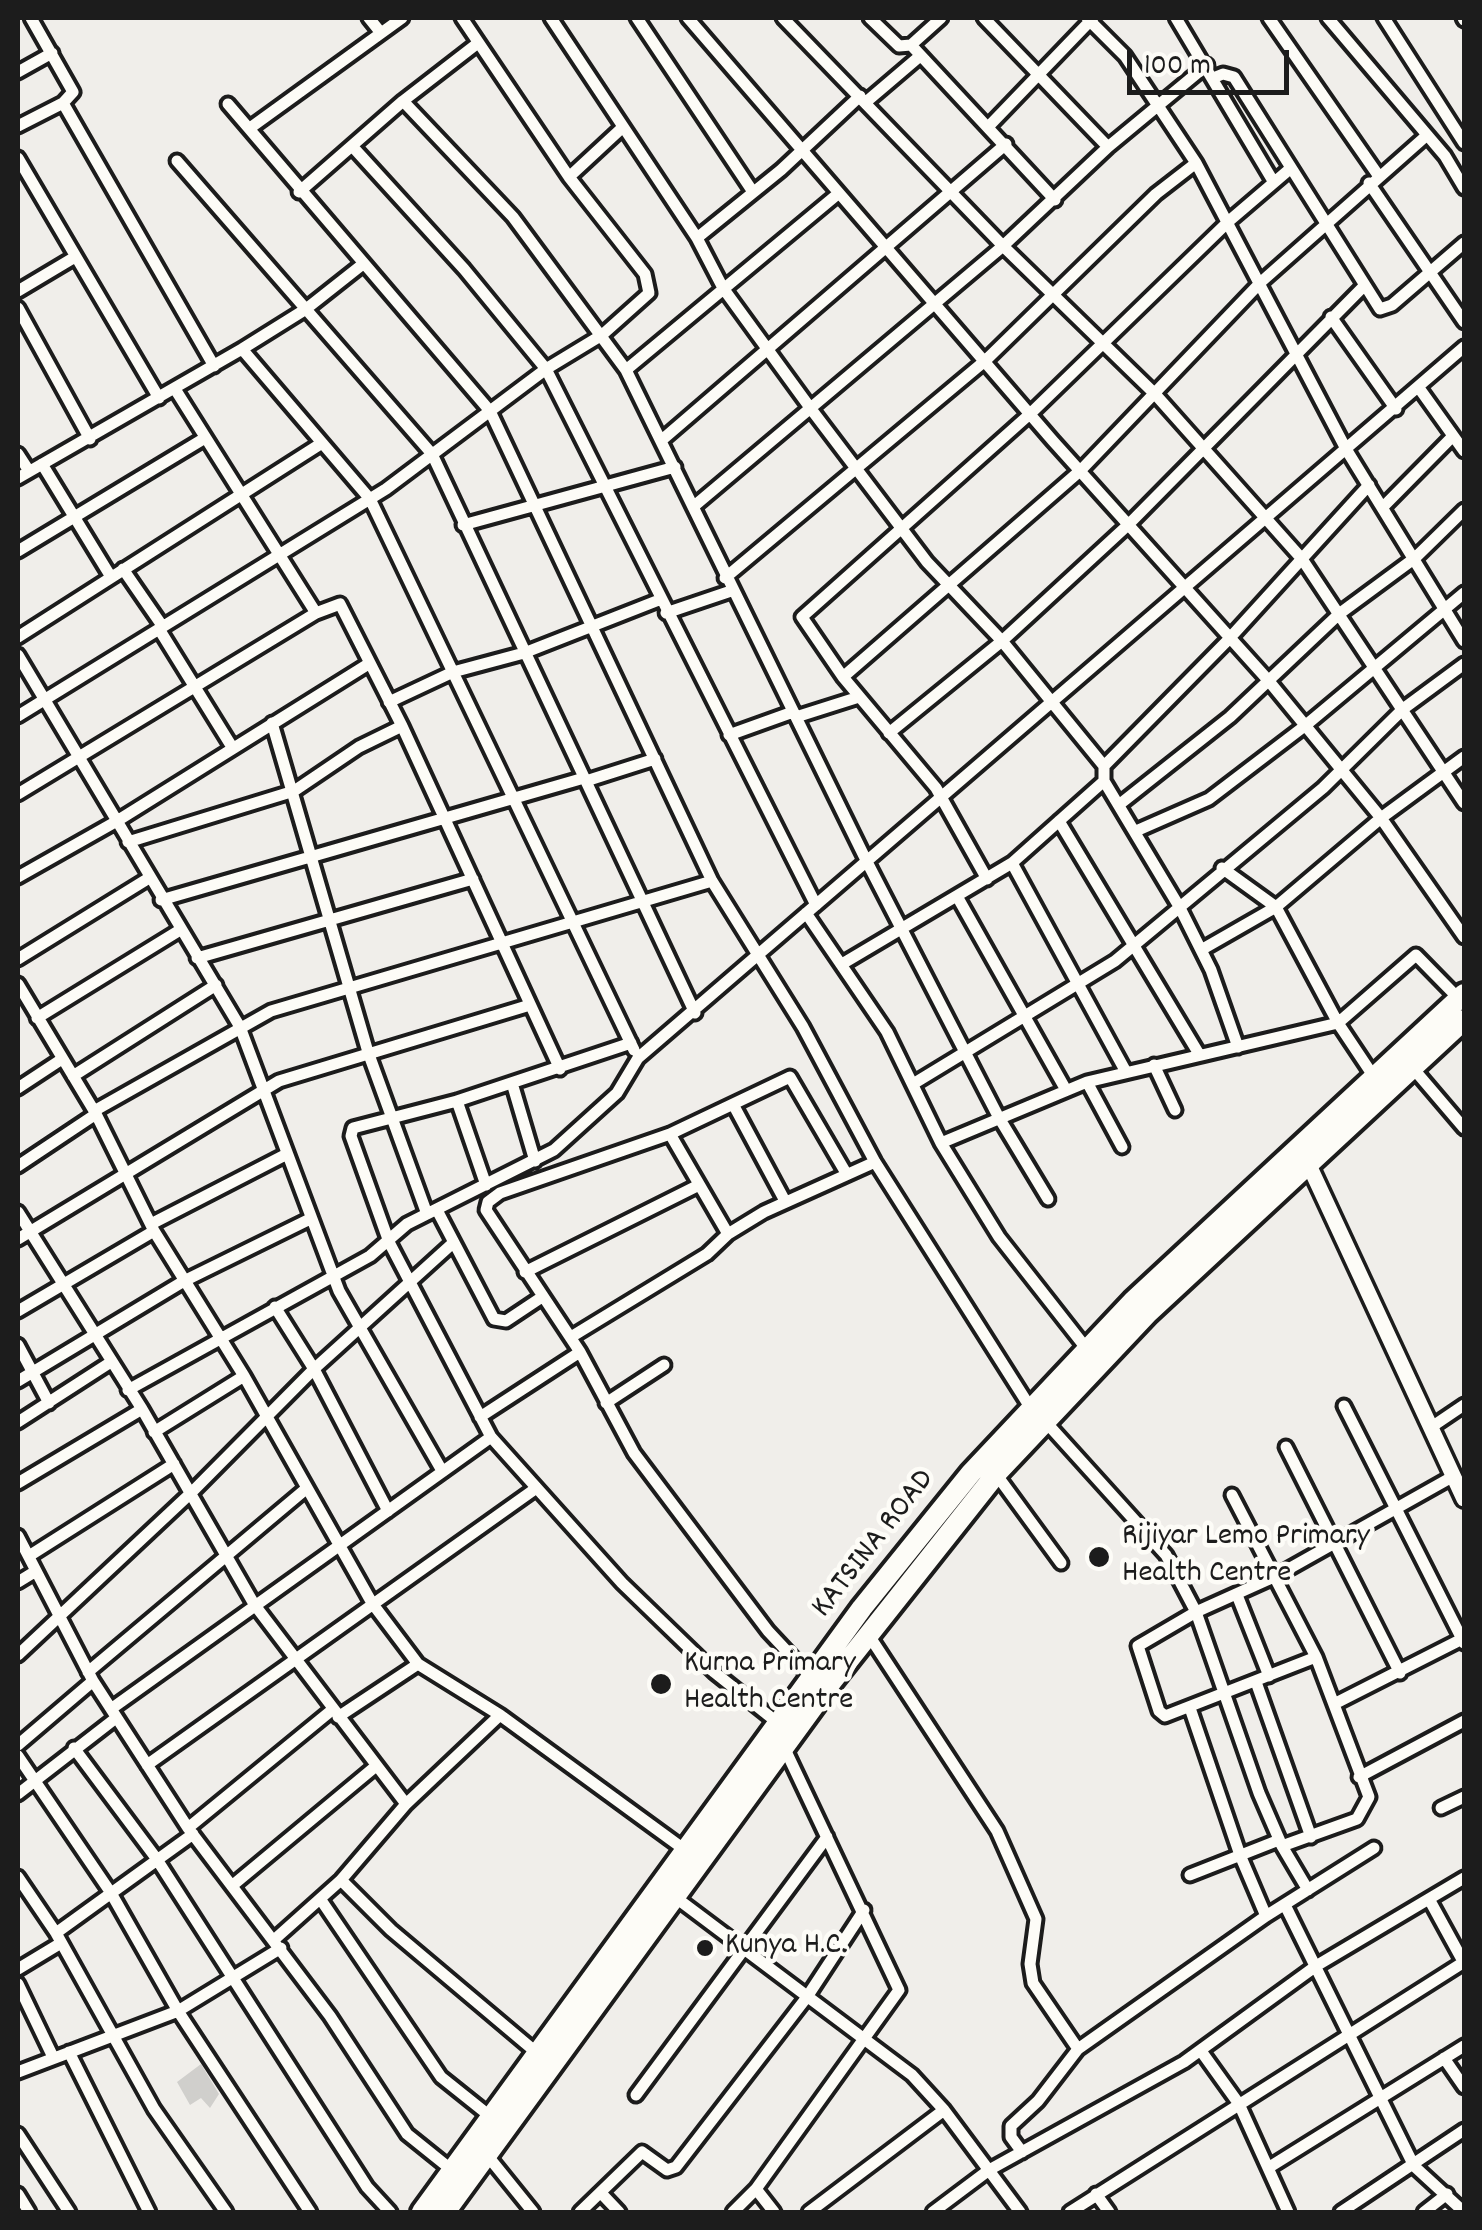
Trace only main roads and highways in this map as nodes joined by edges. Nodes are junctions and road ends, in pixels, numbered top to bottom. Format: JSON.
{"nodes":[{"id":1,"x":1463,"y":999,"type":"edge"},
{"id":2,"x":1464,"y":1020,"type":"edge"},
{"id":3,"x":1037,"y":1413,"type":"junction"},
{"id":4,"x":422,"y":2212,"type":"edge"},
{"id":5,"x":445,"y":2212,"type":"edge"}],
"edges":[{"from":1,"to":3,"type":"highway","name":"KATSINA ROAD"},
{"from":2,"to":3,"type":"highway","name":"KATSINA ROAD"},
{"from":3,"to":4,"type":"highway","name":"KATSINA ROAD"},
{"from":3,"to":5,"type":"highway","name":"KATSINA ROAD"}]}
